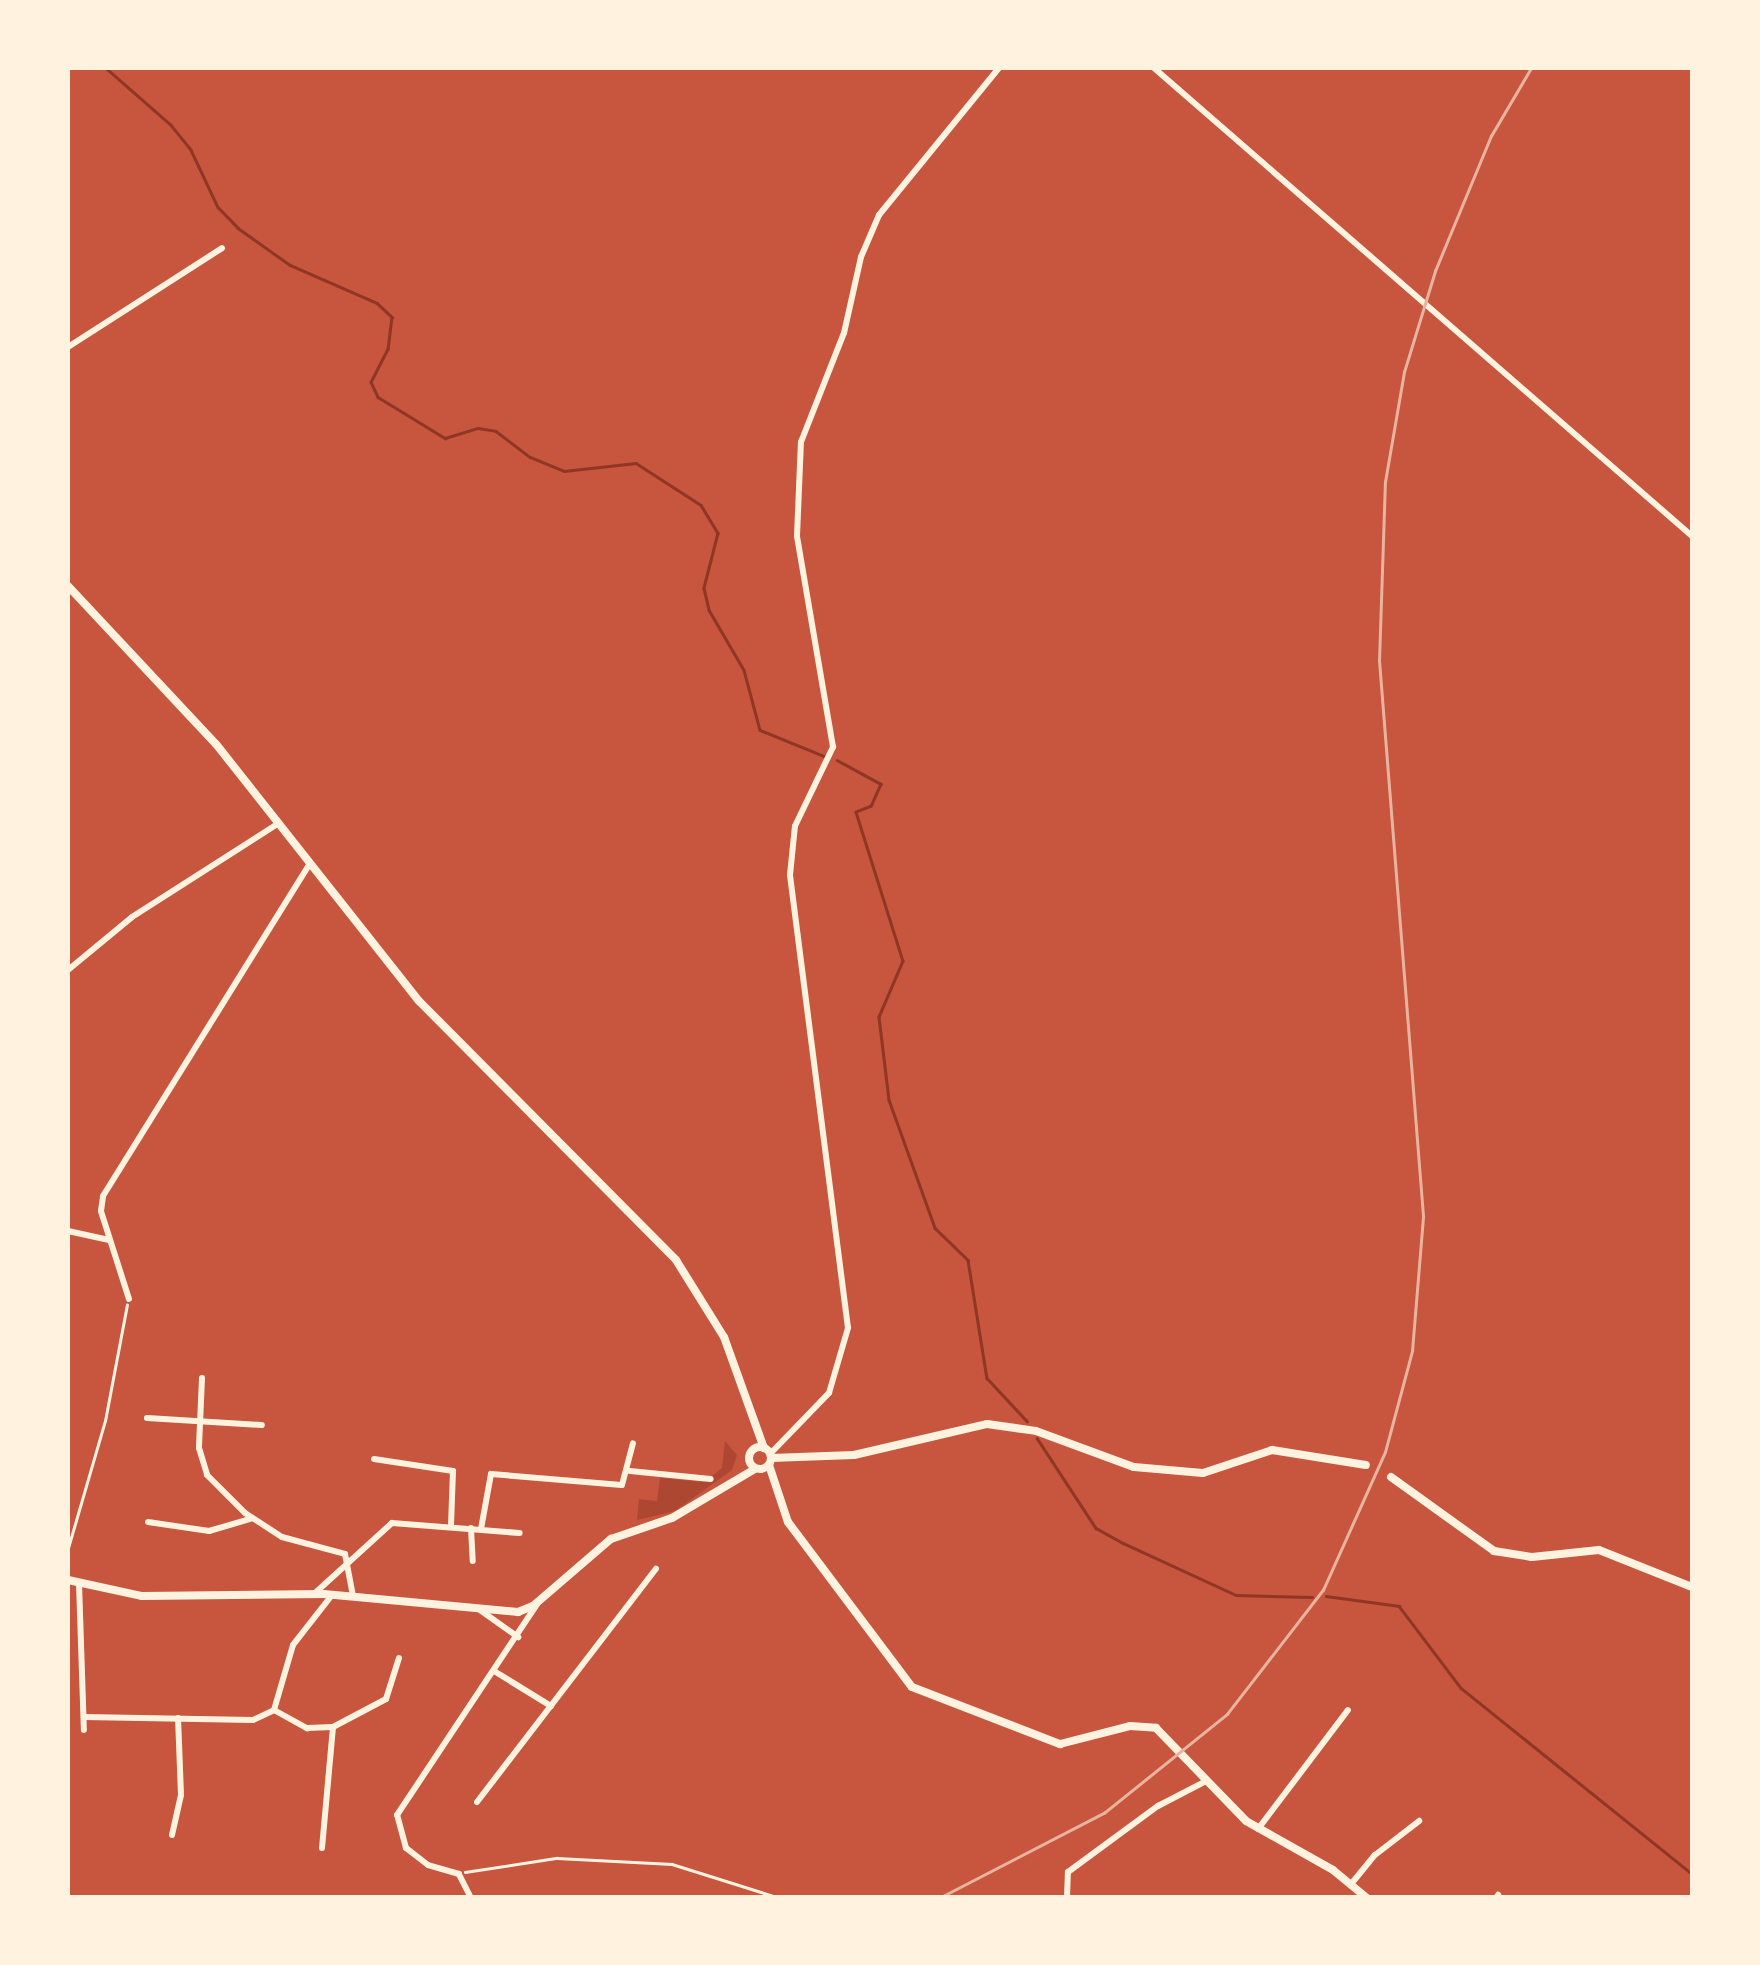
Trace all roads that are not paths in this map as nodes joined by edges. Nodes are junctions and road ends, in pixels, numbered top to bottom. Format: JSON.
{"nodes":[{"id":1,"x":999,"y":68,"type":"edge"},
{"id":2,"x":1154,"y":68,"type":"edge"},
{"id":3,"x":222,"y":248,"type":"dead end"},
{"id":4,"x":68,"y":347,"type":"edge"},
{"id":5,"x":1692,"y":536,"type":"edge"},
{"id":6,"x":68,"y":586,"type":"edge"},
{"id":7,"x":279,"y":823,"type":"junction"},
{"id":8,"x":310,"y":863,"type":"junction"},
{"id":9,"x":68,"y":970,"type":"edge"},
{"id":10,"x":68,"y":1232,"type":"edge"},
{"id":11,"x":110,"y":1241,"type":"junction"},
{"id":12,"x":128,"y":1299,"type":"road end"},
{"id":13,"x":202,"y":1378,"type":"dead end"},
{"id":14,"x":147,"y":1418,"type":"dead end"},
{"id":15,"x":200,"y":1422,"type":"junction"},
{"id":16,"x":262,"y":1426,"type":"dead end"},
{"id":17,"x":757,"y":1427,"type":"junction"},
{"id":18,"x":632,"y":1443,"type":"dead end"},
{"id":19,"x":753,"y":1449,"type":"junction"},
{"id":20,"x":769,"y":1456,"type":"junction"},
{"id":21,"x":374,"y":1459,"type":"dead end"},
{"id":22,"x":1366,"y":1466,"type":"dead end"},
{"id":23,"x":754,"y":1467,"type":"junction"},
{"id":24,"x":630,"y":1471,"type":"junction"},
{"id":25,"x":1392,"y":1477,"type":"dead end"},
{"id":26,"x":711,"y":1479,"type":"dead end"},
{"id":27,"x":774,"y":1491,"type":"junction"},
{"id":28,"x":251,"y":1518,"type":"junction"},
{"id":29,"x":148,"y":1522,"type":"dead end"},
{"id":30,"x":451,"y":1526,"type":"junction"},
{"id":31,"x":470,"y":1528,"type":"junction"},
{"id":32,"x":481,"y":1529,"type":"junction"},
{"id":33,"x":520,"y":1532,"type":"dead end"},
{"id":34,"x":473,"y":1561,"type":"dead end"},
{"id":35,"x":350,"y":1562,"type":"junction"},
{"id":36,"x":656,"y":1569,"type":"dead end"},
{"id":37,"x":68,"y":1580,"type":"edge"},
{"id":38,"x":79,"y":1583,"type":"junction"},
{"id":39,"x":1692,"y":1587,"type":"edge"},
{"id":40,"x":314,"y":1593,"type":"junction"},
{"id":41,"x":333,"y":1594,"type":"junction"},
{"id":42,"x":353,"y":1596,"type":"junction"},
{"id":43,"x":538,"y":1602,"type":"junction"},
{"id":44,"x":480,"y":1610,"type":"junction"},
{"id":45,"x":518,"y":1637,"type":"junction"},
{"id":46,"x":398,"y":1658,"type":"dead end"},
{"id":47,"x":494,"y":1671,"type":"junction"},
{"id":48,"x":551,"y":1706,"type":"junction"},
{"id":49,"x":274,"y":1710,"type":"junction"},
{"id":50,"x":1348,"y":1710,"type":"dead end"},
{"id":51,"x":84,"y":1716,"type":"junction"},
{"id":52,"x":178,"y":1718,"type":"junction"},
{"id":53,"x":333,"y":1727,"type":"junction"},
{"id":54,"x":84,"y":1730,"type":"dead end"},
{"id":55,"x":1203,"y":1777,"type":"junction"},
{"id":56,"x":477,"y":1802,"type":"dead end"},
{"id":57,"x":1419,"y":1821,"type":"dead end"},
{"id":58,"x":1258,"y":1830,"type":"junction"},
{"id":59,"x":172,"y":1835,"type":"dead end"},
{"id":60,"x":322,"y":1848,"type":"dead end"},
{"id":61,"x":1352,"y":1883,"type":"junction"},
{"id":62,"x":1362,"y":1896,"type":"edge"},
{"id":63,"x":470,"y":1898,"type":"edge"},
{"id":64,"x":1067,"y":1898,"type":"edge"}],
"edges":[{"from":1,"to":20,"type":"street"},
{"from":2,"to":5,"type":"street"},
{"from":3,"to":4,"type":"street"},
{"from":6,"to":7,"type":"street"},
{"from":7,"to":8,"type":"street"},
{"from":7,"to":9,"type":"street"},
{"from":8,"to":11,"type":"street"},
{"from":8,"to":17,"type":"street"},
{"from":10,"to":11,"type":"street"},
{"from":11,"to":12,"type":"street"},
{"from":13,"to":15,"type":"street"},
{"from":14,"to":15,"type":"street"},
{"from":15,"to":16,"type":"street"},
{"from":15,"to":28,"type":"street"},
{"from":17,"to":19,"type":"street"},
{"from":17,"to":20,"type":"street"},
{"from":18,"to":24,"type":"street"},
{"from":19,"to":20,"type":"street"},
{"from":19,"to":23,"type":"street"},
{"from":20,"to":22,"type":"street"},
{"from":20,"to":23,"type":"street"},
{"from":20,"to":27,"type":"street"},
{"from":21,"to":30,"type":"street"},
{"from":23,"to":27,"type":"street"},
{"from":23,"to":43,"type":"street"},
{"from":24,"to":26,"type":"street"},
{"from":24,"to":32,"type":"street"},
{"from":25,"to":39,"type":"street"},
{"from":27,"to":55,"type":"street"},
{"from":28,"to":29,"type":"street"},
{"from":28,"to":35,"type":"street"},
{"from":30,"to":31,"type":"street"},
{"from":30,"to":35,"type":"street"},
{"from":31,"to":32,"type":"street"},
{"from":31,"to":34,"type":"street"},
{"from":32,"to":33,"type":"street"},
{"from":35,"to":40,"type":"street"},
{"from":35,"to":42,"type":"street"},
{"from":36,"to":48,"type":"street"},
{"from":37,"to":38,"type":"street"},
{"from":38,"to":40,"type":"street"},
{"from":38,"to":51,"type":"street"},
{"from":40,"to":41,"type":"street"},
{"from":41,"to":42,"type":"street"},
{"from":41,"to":49,"type":"street"},
{"from":42,"to":44,"type":"street"},
{"from":43,"to":44,"type":"street"},
{"from":43,"to":45,"type":"street"},
{"from":44,"to":45,"type":"street"},
{"from":45,"to":47,"type":"street"},
{"from":46,"to":53,"type":"street"},
{"from":47,"to":48,"type":"street"},
{"from":47,"to":63,"type":"street"},
{"from":48,"to":56,"type":"street"},
{"from":49,"to":52,"type":"street"},
{"from":49,"to":53,"type":"street"},
{"from":50,"to":58,"type":"street"},
{"from":51,"to":52,"type":"street"},
{"from":51,"to":54,"type":"street"},
{"from":52,"to":59,"type":"street"},
{"from":53,"to":60,"type":"street"},
{"from":55,"to":58,"type":"street"},
{"from":55,"to":64,"type":"street"},
{"from":57,"to":61,"type":"street"},
{"from":58,"to":61,"type":"street"},
{"from":61,"to":62,"type":"street"}]}
